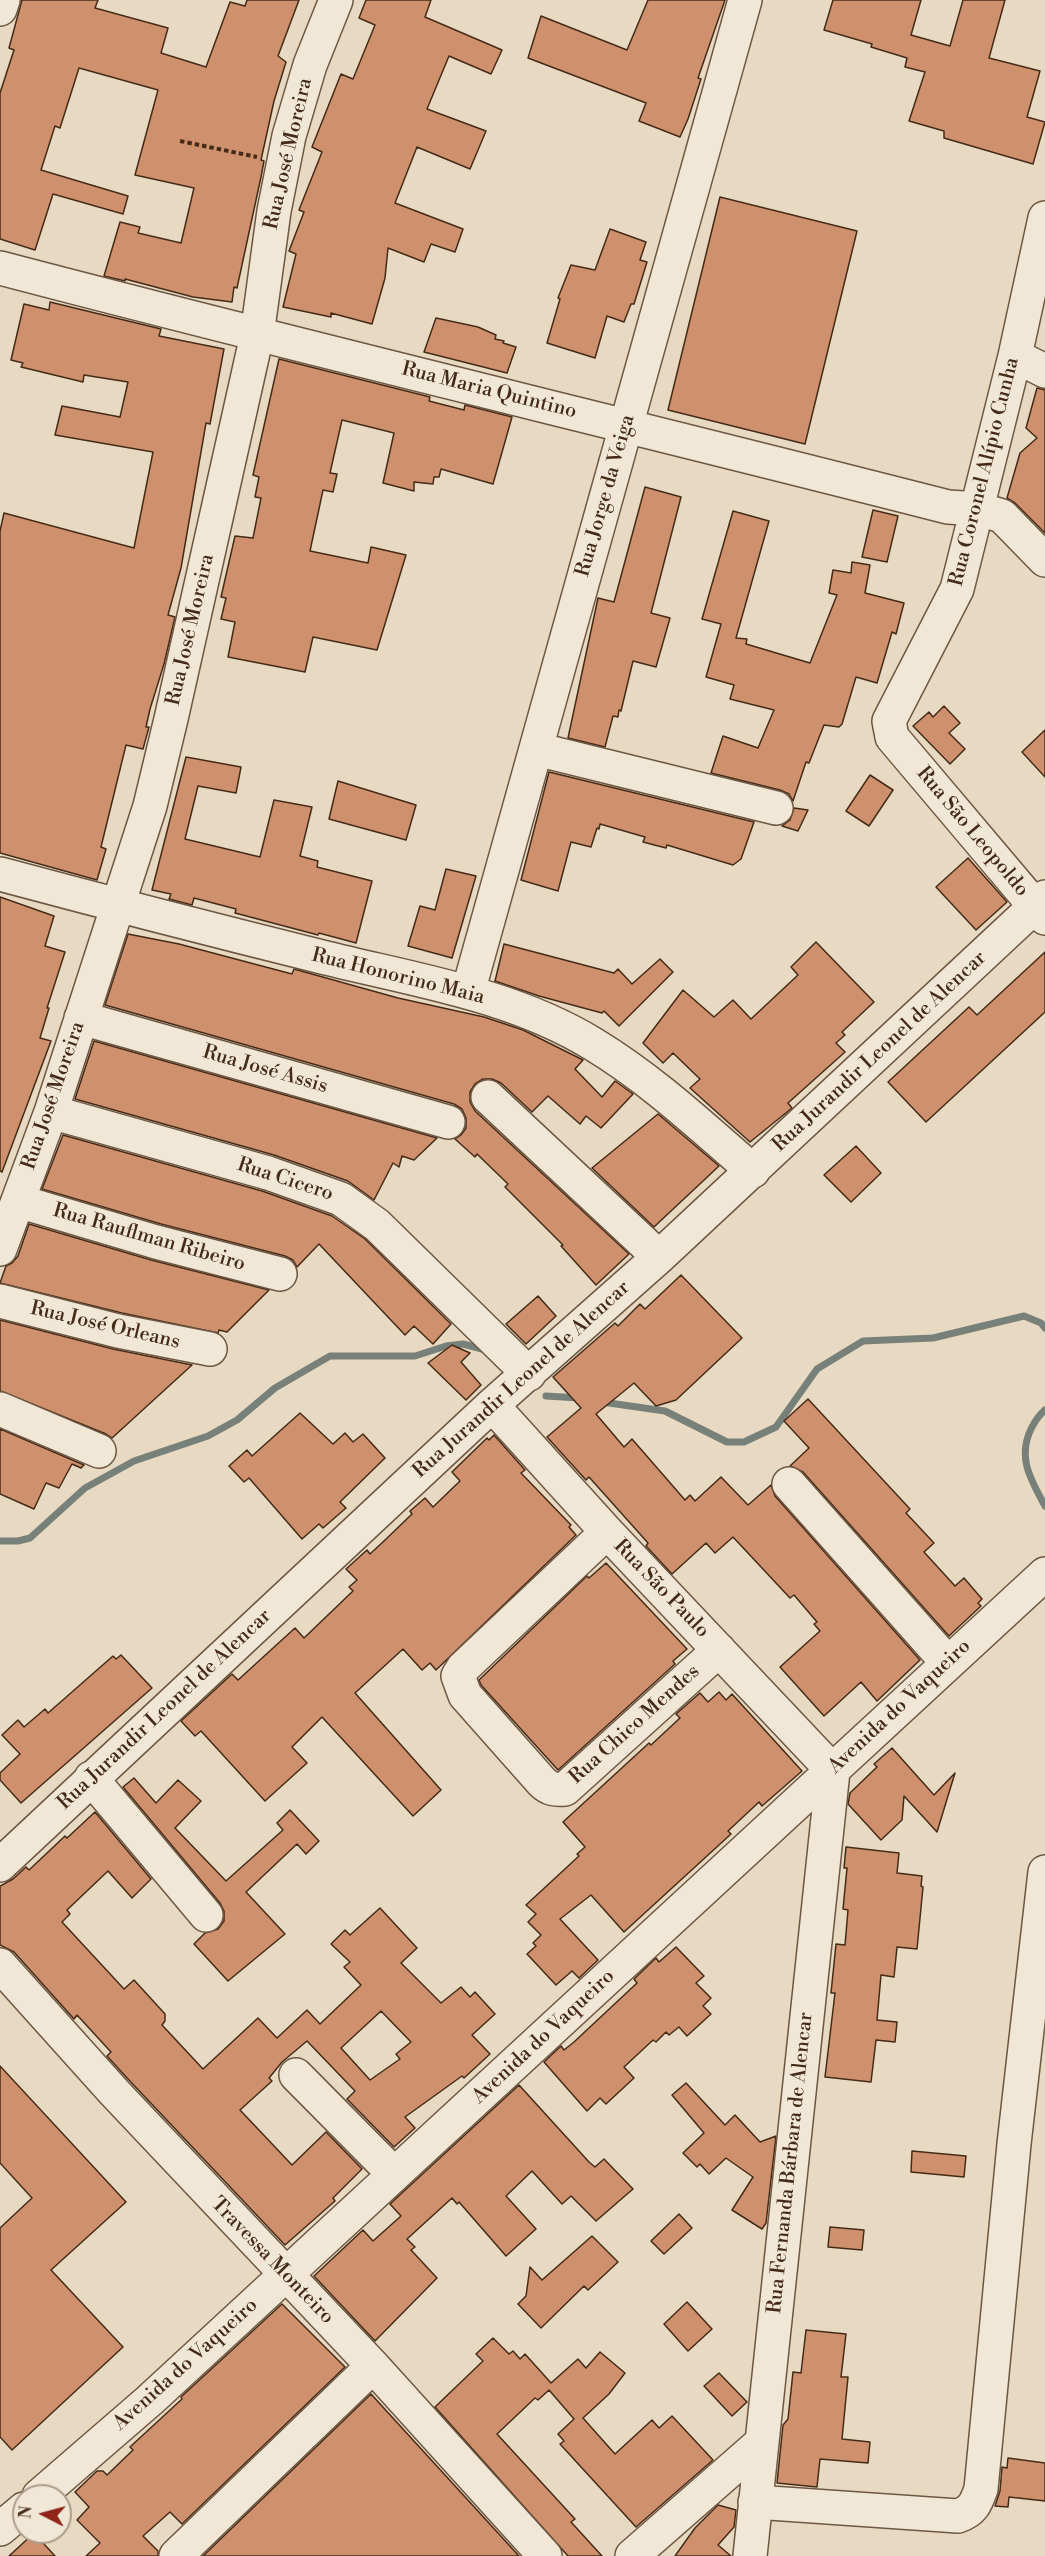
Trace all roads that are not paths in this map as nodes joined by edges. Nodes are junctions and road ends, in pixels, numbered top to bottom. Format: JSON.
{"nodes":[{"id":1,"x":3,"y":0,"type":"edge"},
{"id":2,"x":336,"y":0,"type":"edge"},
{"id":3,"x":745,"y":0,"type":"edge"},
{"id":4,"x":0,"y":9,"type":"edge"},
{"id":5,"x":1045,"y":218,"type":"edge"},
{"id":6,"x":0,"y":268,"type":"edge"},
{"id":7,"x":257,"y":335,"type":"junction"},
{"id":8,"x":1015,"y":356,"type":"junction"},
{"id":9,"x":1045,"y":372,"type":"edge"},
{"id":10,"x":626,"y":424,"type":"junction"},
{"id":11,"x":978,"y":509,"type":"junction"},
{"id":12,"x":1045,"y":560,"type":"edge"},
{"id":13,"x":900,"y":746,"type":"joint"},
{"id":14,"x":536,"y":749,"type":"junction"},
{"id":15,"x":776,"y":808,"type":"dead end"},
{"id":16,"x":0,"y":874,"type":"edge"},
{"id":17,"x":119,"y":906,"type":"junction"},
{"id":18,"x":1042,"y":907,"type":"edge"},
{"id":19,"x":468,"y":992,"type":"junction"},
{"id":20,"x":81,"y":1018,"type":"junction"},
{"id":21,"x":488,"y":1097,"type":"dead end"},
{"id":22,"x":51,"y":1112,"type":"junction"},
{"id":23,"x":448,"y":1122,"type":"dead end"},
{"id":24,"x":753,"y":1171,"type":"junction"},
{"id":25,"x":18,"y":1201,"type":"junction"},
{"id":26,"x":0,"y":1249,"type":"edge"},
{"id":27,"x":659,"y":1257,"type":"junction"},
{"id":28,"x":280,"y":1274,"type":"dead end"},
{"id":29,"x":0,"y":1301,"type":"edge"},
{"id":30,"x":210,"y":1349,"type":"dead end"},
{"id":31,"x":528,"y":1374,"type":"junction"},
{"id":32,"x":492,"y":1405,"type":"junction"},
{"id":33,"x":0,"y":1409,"type":"edge"},
{"id":34,"x":99,"y":1451,"type":"dead end"},
{"id":35,"x":789,"y":1484,"type":"dead end"},
{"id":36,"x":607,"y":1532,"type":"junction"},
{"id":37,"x":1045,"y":1574,"type":"edge"},
{"id":38,"x":718,"y":1650,"type":"junction"},
{"id":39,"x":947,"y":1662,"type":"junction"},
{"id":40,"x":833,"y":1770,"type":"junction"},
{"id":41,"x":91,"y":1778,"type":"junction"},
{"id":42,"x":0,"y":1865,"type":"edge"},
{"id":43,"x":1045,"y":1872,"type":"edge"},
{"id":44,"x":206,"y":1915,"type":"dead end"},
{"id":45,"x":0,"y":1965,"type":"edge"},
{"id":46,"x":296,"y":2075,"type":"dead end"},
{"id":47,"x":394,"y":2174,"type":"junction"},
{"id":48,"x":285,"y":2275,"type":"junction"},
{"id":49,"x":373,"y":2366,"type":"junction"},
{"id":50,"x":761,"y":2443,"type":"junction"},
{"id":51,"x":53,"y":2484,"type":"edge"},
{"id":52,"x":755,"y":2502,"type":"junction"},
{"id":53,"x":12,"y":2519,"type":"edge"},
{"id":54,"x":0,"y":2529,"type":"edge"},
{"id":55,"x":176,"y":2556,"type":"edge"},
{"id":56,"x":545,"y":2556,"type":"edge"},
{"id":57,"x":632,"y":2556,"type":"edge"},
{"id":58,"x":750,"y":2556,"type":"edge"}],
"edges":[{"from":1,"to":4,"type":"street"},
{"from":2,"to":7,"type":"street","name":"Rua José Moreira"},
{"from":3,"to":10,"type":"street","name":"Rua Jorge da Veiga"},
{"from":5,"to":8,"type":"street","name":"Rua Coronel Alípio Cunha"},
{"from":6,"to":7,"type":"street","name":"Rua Maria Quintino"},
{"from":7,"to":10,"type":"street","name":"Rua Maria Quintino"},
{"from":7,"to":17,"type":"street","name":"Rua José Moreira"},
{"from":8,"to":9,"type":"street"},
{"from":8,"to":11,"type":"street","name":"Rua Coronel Alípio Cunha"},
{"from":10,"to":11,"type":"street","name":"Rua Maria Quintino"},
{"from":10,"to":14,"type":"street","name":"Rua Jorge da Veiga"},
{"from":11,"to":12,"type":"street","name":"Rua Maria Quintino"},
{"from":11,"to":13,"type":"street","name":"Rua Coronel Alípio Cunha"},
{"from":13,"to":18,"type":"street","name":"Rua São Leopoldo"},
{"from":14,"to":15,"type":"street"},
{"from":14,"to":19,"type":"street","name":"Rua Jorge da Veiga"},
{"from":16,"to":17,"type":"street","name":"Rua Honorino Maia"},
{"from":17,"to":19,"type":"street","name":"Rua Honorino Maia"},
{"from":17,"to":20,"type":"street","name":"Rua José Moreira"},
{"from":18,"to":24,"type":"street","name":"Rua Jurandir Leonel de Alencar"},
{"from":19,"to":24,"type":"street","name":"Rua Honorino Maia"},
{"from":20,"to":22,"type":"street","name":"Rua José Moreira"},
{"from":20,"to":23,"type":"street","name":"Rua José Assis"},
{"from":21,"to":27,"type":"street"},
{"from":22,"to":25,"type":"street","name":"Rua José Moreira"},
{"from":22,"to":31,"type":"street","name":"Rua Cicero"},
{"from":24,"to":27,"type":"street","name":"Rua Jurandir Leonel de Alencar"},
{"from":25,"to":26,"type":"street","name":"Rua José Moreira"},
{"from":25,"to":28,"type":"street","name":"Rua Rauflman Ribeiro"},
{"from":27,"to":31,"type":"street","name":"Rua Jurandir Leonel de Alencar"},
{"from":29,"to":30,"type":"street","name":"Rua José Orleans"},
{"from":31,"to":32,"type":"street","name":"Rua Jurandir Leonel de Alencar"},
{"from":32,"to":36,"type":"street","name":"Rua São Paulo"},
{"from":32,"to":41,"type":"street","name":"Rua Jurandir Leonel de Alencar"},
{"from":33,"to":34,"type":"street"},
{"from":35,"to":39,"type":"street"},
{"from":36,"to":38,"type":"street","name":"Rua São Paulo"},
{"from":36,"to":38,"type":"street","name":"Rua Chico Mendes"},
{"from":37,"to":39,"type":"street","name":"Avenida do Vaqueiro"},
{"from":38,"to":40,"type":"street","name":"Rua São Paulo"},
{"from":39,"to":40,"type":"street","name":"Avenida do Vaqueiro"},
{"from":40,"to":47,"type":"street","name":"Avenida do Vaqueiro"},
{"from":40,"to":50,"type":"street","name":"Rua Fernanda Bárbara de Alencar"},
{"from":41,"to":42,"type":"street","name":"Rua Jurandir Leonel de Alencar"},
{"from":41,"to":44,"type":"street"},
{"from":43,"to":52,"type":"street"},
{"from":45,"to":48,"type":"street","name":"Travessa Monteiro"},
{"from":46,"to":47,"type":"street"},
{"from":47,"to":48,"type":"street","name":"Avenida do Vaqueiro"},
{"from":48,"to":49,"type":"street","name":"Travessa Monteiro"},
{"from":48,"to":51,"type":"street","name":"Avenida do Vaqueiro"},
{"from":49,"to":55,"type":"street"},
{"from":49,"to":56,"type":"street","name":"Travessa Monteiro"},
{"from":50,"to":52,"type":"street","name":"Rua Fernanda Bárbara de Alencar"},
{"from":50,"to":57,"type":"street"},
{"from":52,"to":58,"type":"street","name":"Rua Fernanda Bárbara de Alencar"},
{"from":53,"to":54,"type":"street"}]}
